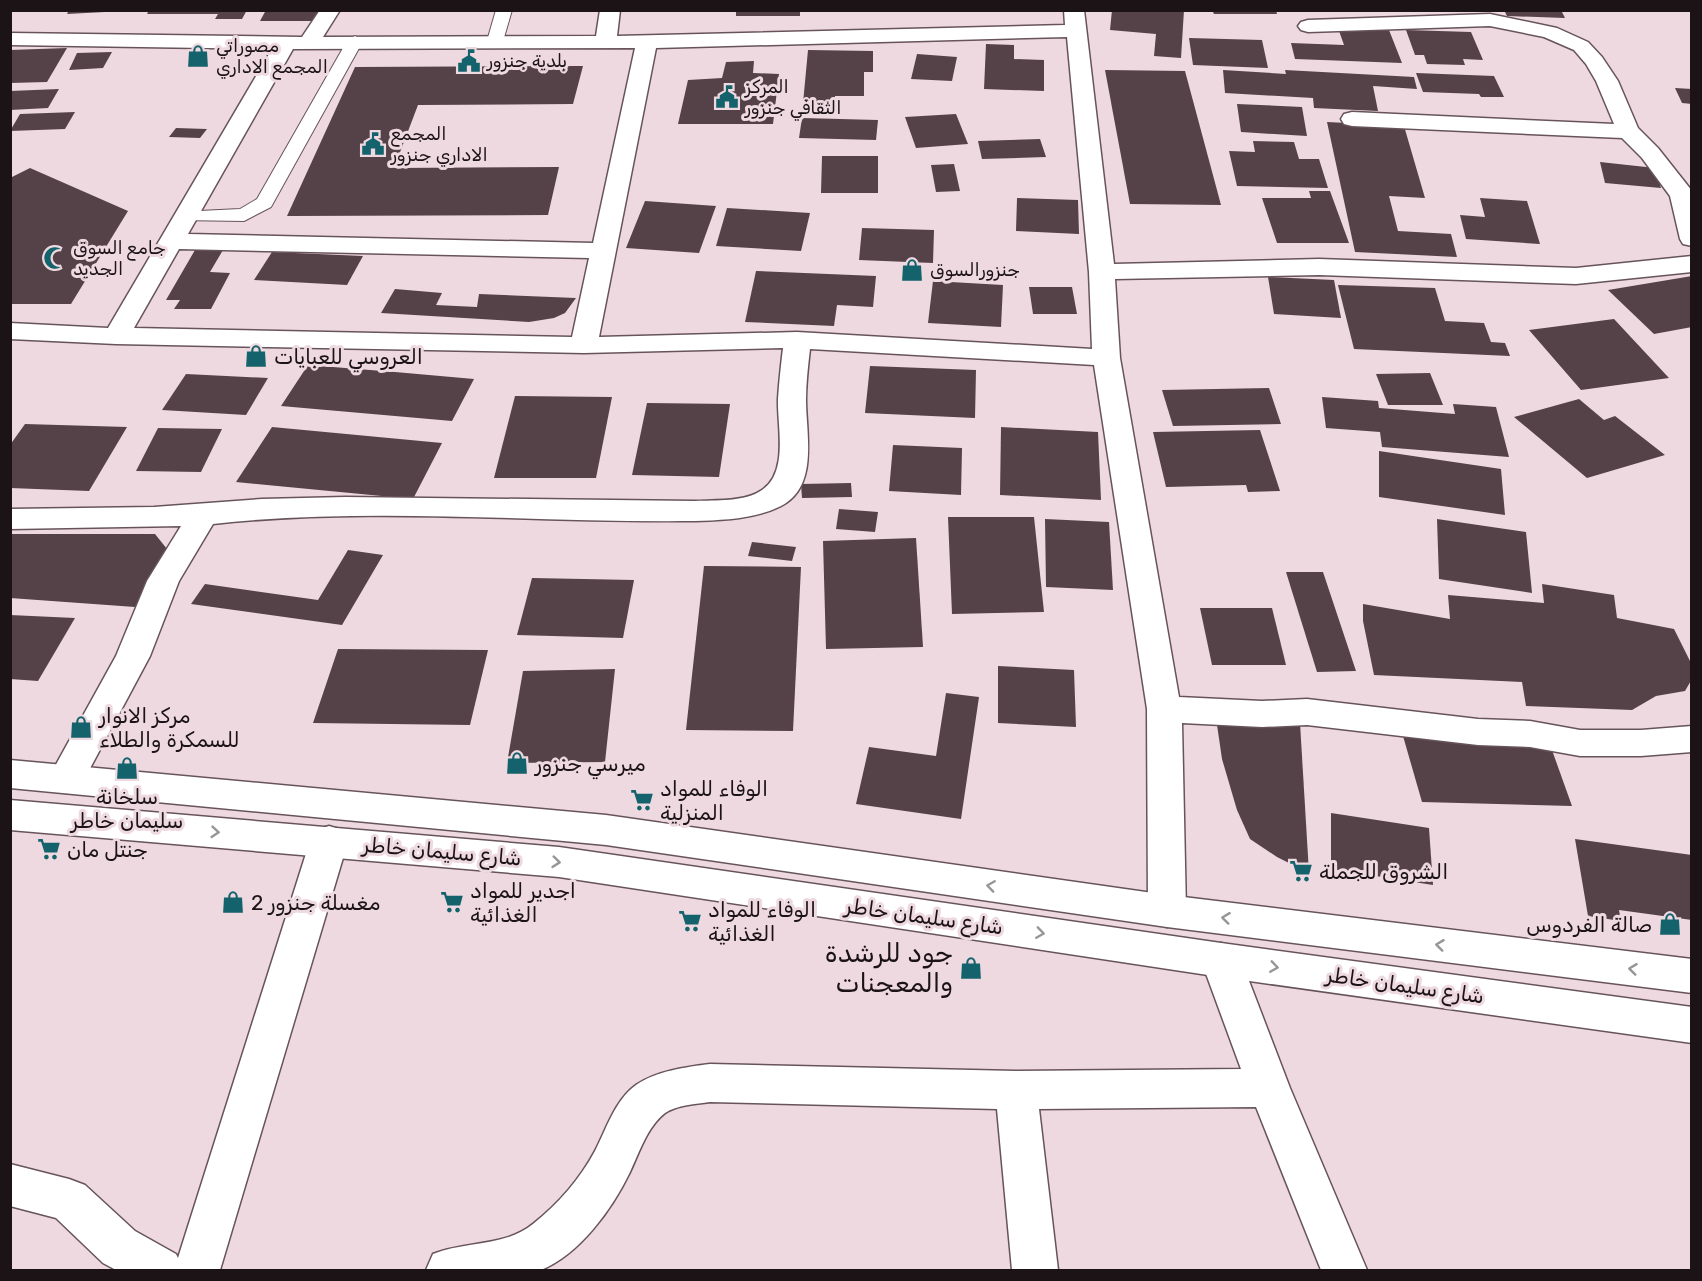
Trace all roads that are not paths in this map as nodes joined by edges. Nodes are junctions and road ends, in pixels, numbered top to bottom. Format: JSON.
{"nodes":[{"id":1,"x":330,"y":10,"type":"edge"},
{"id":2,"x":504,"y":10,"type":"edge"},
{"id":3,"x":610,"y":10,"type":"edge"},
{"id":4,"x":1487,"y":15,"type":"edge"},
{"id":5,"x":1074,"y":21,"type":"edge"},
{"id":6,"x":1308,"y":26,"type":"dead end"},
{"id":7,"x":10,"y":39,"type":"edge"},
{"id":8,"x":310,"y":41,"type":"junction"},
{"id":9,"x":286,"y":42,"type":"junction"},
{"id":10,"x":355,"y":42,"type":"junction"},
{"id":11,"x":495,"y":42,"type":"junction"},
{"id":12,"x":606,"y":42,"type":"junction"},
{"id":13,"x":647,"y":42,"type":"junction"},
{"id":14,"x":1352,"y":119,"type":"dead end"},
{"id":15,"x":1628,"y":130,"type":"junction"},
{"id":16,"x":186,"y":216,"type":"junction"},
{"id":17,"x":1692,"y":239,"type":"edge"},
{"id":18,"x":172,"y":241,"type":"junction"},
{"id":19,"x":604,"y":252,"type":"junction"},
{"id":20,"x":1692,"y":264,"type":"edge"},
{"id":21,"x":1102,"y":272,"type":"junction"},
{"id":22,"x":10,"y":331,"type":"edge"},
{"id":23,"x":116,"y":336,"type":"junction"},
{"id":24,"x":797,"y":339,"type":"junction"},
{"id":25,"x":584,"y":345,"type":"junction"},
{"id":26,"x":1106,"y":358,"type":"junction"},
{"id":27,"x":203,"y":515,"type":"junction"},
{"id":28,"x":10,"y":519,"type":"edge"},
{"id":29,"x":1164,"y":709,"type":"junction"},
{"id":30,"x":1692,"y":739,"type":"edge"},
{"id":31,"x":10,"y":774,"type":"edge"},
{"id":32,"x":66,"y":779,"type":"junction"},
{"id":33,"x":10,"y":815,"type":"edge"},
{"id":34,"x":329,"y":841,"type":"junction"},
{"id":35,"x":1167,"y":911,"type":"junction"},
{"id":36,"x":1221,"y":960,"type":"junction"},
{"id":37,"x":1692,"y":976,"type":"edge"},
{"id":38,"x":1692,"y":1025,"type":"edge"},
{"id":39,"x":1269,"y":1088,"type":"junction"},
{"id":40,"x":1016,"y":1090,"type":"junction"},
{"id":41,"x":10,"y":1185,"type":"edge"},
{"id":42,"x":160,"y":1270,"type":"edge"},
{"id":43,"x":197,"y":1270,"type":"edge"},
{"id":44,"x":448,"y":1270,"type":"edge"},
{"id":45,"x":1035,"y":1270,"type":"edge"},
{"id":46,"x":1344,"y":1270,"type":"edge"}],
"edges":[{"from":1,"to":8,"type":"street"},
{"from":2,"to":11,"type":"lane"},
{"from":3,"to":12,"type":"street"},
{"from":4,"to":6,"type":"street"},
{"from":4,"to":15,"type":"street"},
{"from":5,"to":13,"type":"street"},
{"from":5,"to":21,"type":"street"},
{"from":7,"to":9,"type":"street"},
{"from":8,"to":9,"type":"street"},
{"from":8,"to":10,"type":"street"},
{"from":9,"to":16,"type":"street"},
{"from":10,"to":11,"type":"street"},
{"from":10,"to":16,"type":"lane"},
{"from":11,"to":12,"type":"street"},
{"from":12,"to":13,"type":"street"},
{"from":13,"to":19,"type":"street"},
{"from":14,"to":15,"type":"street"},
{"from":15,"to":17,"type":"street"},
{"from":16,"to":18,"type":"street"},
{"from":18,"to":19,"type":"street"},
{"from":18,"to":23,"type":"street"},
{"from":19,"to":25,"type":"street"},
{"from":20,"to":21,"type":"street"},
{"from":21,"to":26,"type":"street"},
{"from":22,"to":23,"type":"street"},
{"from":23,"to":25,"type":"street"},
{"from":24,"to":25,"type":"street"},
{"from":24,"to":26,"type":"street"},
{"from":24,"to":27,"type":"street"},
{"from":26,"to":29,"type":"street"},
{"from":27,"to":28,"type":"street"},
{"from":27,"to":32,"type":"street"},
{"from":29,"to":30,"type":"street"},
{"from":29,"to":35,"type":"street"},
{"from":31,"to":32,"type":"street","name":"شارع سليمان خاطر"},
{"from":35,"to":32,"type":"street","name":"شارع سليمان خاطر","one_way":true},
{"from":33,"to":34,"type":"street","name":"شارع سليمان خاطر","one_way":true},
{"from":34,"to":36,"type":"street","name":"شارع سليمان خاطر","one_way":true},
{"from":34,"to":43,"type":"street"},
{"from":37,"to":35,"type":"street","name":"شارع سليمان خاطر","one_way":true},
{"from":36,"to":38,"type":"street","name":"شارع سليمان خاطر","one_way":true},
{"from":36,"to":39,"type":"street"},
{"from":39,"to":40,"type":"street"},
{"from":39,"to":46,"type":"street"},
{"from":40,"to":44,"type":"street"},
{"from":40,"to":45,"type":"street"},
{"from":41,"to":42,"type":"street"}]}
